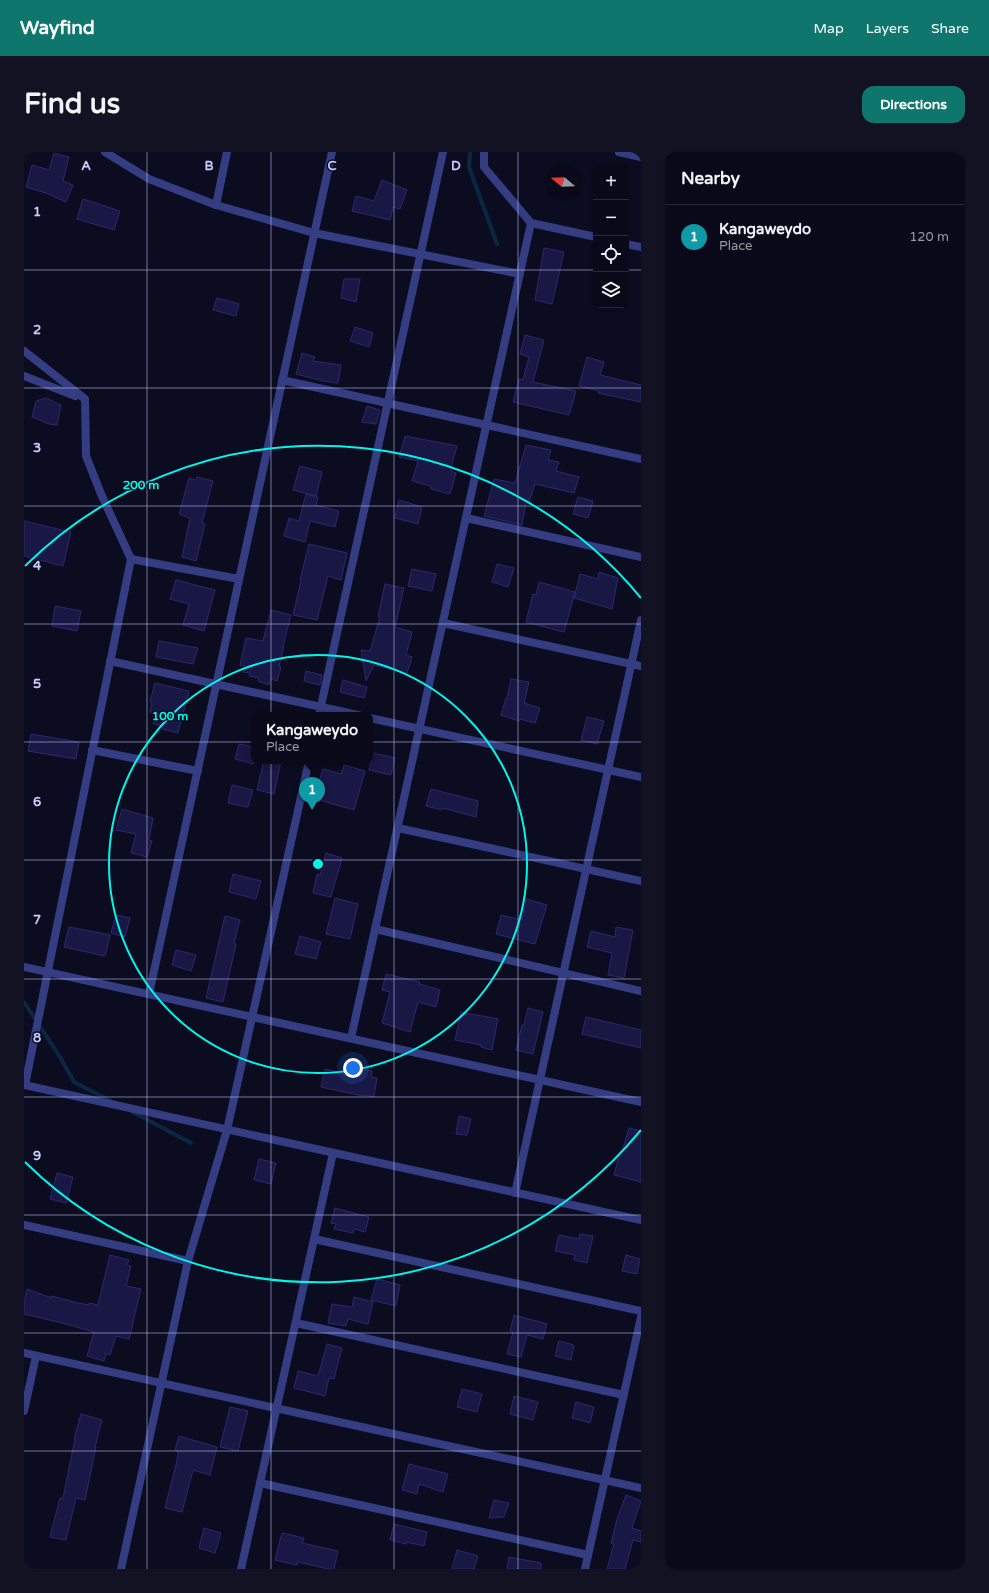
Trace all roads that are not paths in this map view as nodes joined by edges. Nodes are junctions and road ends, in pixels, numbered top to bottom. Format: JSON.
{"nodes":[{"id":1,"x":105,"y":152,"type":"edge"},
{"id":2,"x":227,"y":152,"type":"edge"},
{"id":3,"x":332,"y":152,"type":"edge"},
{"id":4,"x":443,"y":152,"type":"edge"},
{"id":5,"x":484,"y":152,"type":"edge"},
{"id":6,"x":619,"y":152,"type":"edge"},
{"id":7,"x":641,"y":157,"type":"edge"},
{"id":8,"x":216,"y":205,"type":"junction"},
{"id":9,"x":531,"y":223,"type":"junction"},
{"id":10,"x":314,"y":233,"type":"junction"},
{"id":11,"x":593,"y":236,"type":"edge"},
{"id":12,"x":629,"y":245,"type":"edge"},
{"id":13,"x":641,"y":247,"type":"edge"},
{"id":14,"x":420,"y":254,"type":"junction"},
{"id":15,"x":520,"y":274,"type":"junction"},
{"id":16,"x":24,"y":351,"type":"edge"},
{"id":17,"x":24,"y":376,"type":"edge"},
{"id":18,"x":282,"y":380,"type":"junction"},
{"id":19,"x":85,"y":399,"type":"junction"},
{"id":20,"x":387,"y":403,"type":"junction"},
{"id":21,"x":486,"y":425,"type":"junction"},
{"id":22,"x":641,"y":459,"type":"edge"},
{"id":23,"x":466,"y":518,"type":"junction"},
{"id":24,"x":641,"y":557,"type":"edge"},
{"id":25,"x":131,"y":559,"type":"junction"},
{"id":26,"x":239,"y":579,"type":"junction"},
{"id":27,"x":641,"y":620,"type":"edge"},
{"id":28,"x":443,"y":623,"type":"junction"},
{"id":29,"x":110,"y":661,"type":"junction"},
{"id":30,"x":631,"y":664,"type":"junction"},
{"id":31,"x":641,"y":666,"type":"edge"},
{"id":32,"x":216,"y":684,"type":"junction"},
{"id":33,"x":320,"y":711,"type":"edge"},
{"id":34,"x":373,"y":719,"type":"edge"},
{"id":35,"x":420,"y":728,"type":"junction"},
{"id":36,"x":92,"y":750,"type":"junction"},
{"id":37,"x":308,"y":764,"type":"edge"},
{"id":38,"x":608,"y":770,"type":"junction"},
{"id":39,"x":198,"y":771,"type":"junction"},
{"id":40,"x":641,"y":777,"type":"edge"},
{"id":41,"x":398,"y":828,"type":"junction"},
{"id":42,"x":586,"y":869,"type":"junction"},
{"id":43,"x":641,"y":881,"type":"edge"},
{"id":44,"x":375,"y":929,"type":"junction"},
{"id":45,"x":24,"y":967,"type":"edge"},
{"id":46,"x":47,"y":972,"type":"junction"},
{"id":47,"x":563,"y":973,"type":"junction"},
{"id":48,"x":641,"y":991,"type":"edge"},
{"id":49,"x":149,"y":994,"type":"junction"},
{"id":50,"x":252,"y":1017,"type":"junction"},
{"id":51,"x":351,"y":1038,"type":"junction"},
{"id":52,"x":540,"y":1080,"type":"junction"},
{"id":53,"x":24,"y":1085,"type":"edge"},
{"id":54,"x":641,"y":1102,"type":"edge"},
{"id":55,"x":227,"y":1130,"type":"junction"},
{"id":56,"x":333,"y":1153,"type":"junction"},
{"id":57,"x":515,"y":1193,"type":"junction"},
{"id":58,"x":641,"y":1220,"type":"edge"},
{"id":59,"x":24,"y":1225,"type":"edge"},
{"id":60,"x":314,"y":1239,"type":"junction"},
{"id":61,"x":188,"y":1261,"type":"junction"},
{"id":62,"x":641,"y":1311,"type":"edge"},
{"id":63,"x":641,"y":1317,"type":"edge"},
{"id":64,"x":296,"y":1323,"type":"junction"},
{"id":65,"x":24,"y":1353,"type":"edge"},
{"id":66,"x":36,"y":1356,"type":"junction"},
{"id":67,"x":162,"y":1383,"type":"junction"},
{"id":68,"x":624,"y":1395,"type":"junction"},
{"id":69,"x":277,"y":1408,"type":"junction"},
{"id":70,"x":24,"y":1411,"type":"edge"},
{"id":71,"x":605,"y":1480,"type":"junction"},
{"id":72,"x":260,"y":1483,"type":"junction"},
{"id":73,"x":641,"y":1488,"type":"edge"},
{"id":74,"x":588,"y":1555,"type":"junction"},
{"id":75,"x":121,"y":1569,"type":"edge"},
{"id":76,"x":241,"y":1569,"type":"edge"},
{"id":77,"x":585,"y":1569,"type":"edge"}],
"edges":[{"from":1,"to":8,"type":"street"},
{"from":2,"to":8,"type":"street"},
{"from":3,"to":10,"type":"street"},
{"from":4,"to":14,"type":"street"},
{"from":5,"to":9,"type":"street"},
{"from":6,"to":7,"type":"street"},
{"from":8,"to":10,"type":"street"},
{"from":9,"to":11,"type":"street"},
{"from":9,"to":15,"type":"street"},
{"from":10,"to":14,"type":"street"},
{"from":10,"to":18,"type":"street"},
{"from":12,"to":13,"type":"street"},
{"from":14,"to":15,"type":"street"},
{"from":14,"to":20,"type":"street"},
{"from":15,"to":21,"type":"street"},
{"from":16,"to":19,"type":"street"},
{"from":17,"to":19,"type":"street"},
{"from":18,"to":20,"type":"street"},
{"from":18,"to":26,"type":"street"},
{"from":19,"to":25,"type":"street"},
{"from":20,"to":21,"type":"street"},
{"from":20,"to":33,"type":"street"},
{"from":21,"to":22,"type":"street"},
{"from":21,"to":23,"type":"street"},
{"from":23,"to":24,"type":"street"},
{"from":23,"to":28,"type":"street"},
{"from":25,"to":26,"type":"street"},
{"from":25,"to":29,"type":"street"},
{"from":26,"to":32,"type":"street"},
{"from":27,"to":30,"type":"street"},
{"from":28,"to":30,"type":"street"},
{"from":28,"to":35,"type":"street"},
{"from":29,"to":32,"type":"street"},
{"from":29,"to":36,"type":"street"},
{"from":30,"to":31,"type":"street"},
{"from":30,"to":38,"type":"street"},
{"from":32,"to":33,"type":"street"},
{"from":32,"to":39,"type":"street"},
{"from":34,"to":35,"type":"street"},
{"from":35,"to":38,"type":"street"},
{"from":35,"to":41,"type":"street"},
{"from":36,"to":39,"type":"street"},
{"from":36,"to":46,"type":"street"},
{"from":37,"to":50,"type":"street"},
{"from":38,"to":40,"type":"street"},
{"from":38,"to":42,"type":"street"},
{"from":39,"to":49,"type":"street"},
{"from":41,"to":42,"type":"street"},
{"from":41,"to":44,"type":"street"},
{"from":42,"to":43,"type":"street"},
{"from":42,"to":47,"type":"street"},
{"from":44,"to":47,"type":"street"},
{"from":44,"to":51,"type":"street"},
{"from":45,"to":46,"type":"street"},
{"from":46,"to":49,"type":"street"},
{"from":46,"to":53,"type":"street"},
{"from":47,"to":48,"type":"street"},
{"from":47,"to":52,"type":"street"},
{"from":49,"to":50,"type":"street"},
{"from":50,"to":51,"type":"street"},
{"from":50,"to":55,"type":"street"},
{"from":51,"to":52,"type":"street"},
{"from":52,"to":54,"type":"street"},
{"from":52,"to":57,"type":"street"},
{"from":53,"to":55,"type":"street"},
{"from":55,"to":56,"type":"street"},
{"from":55,"to":61,"type":"street"},
{"from":56,"to":57,"type":"street"},
{"from":56,"to":60,"type":"street"},
{"from":57,"to":58,"type":"street"},
{"from":59,"to":61,"type":"street"},
{"from":60,"to":62,"type":"street"},
{"from":60,"to":64,"type":"street"},
{"from":61,"to":67,"type":"street"},
{"from":63,"to":68,"type":"street"},
{"from":64,"to":68,"type":"street"},
{"from":64,"to":69,"type":"street"},
{"from":65,"to":66,"type":"street"},
{"from":66,"to":67,"type":"street"},
{"from":66,"to":70,"type":"street"},
{"from":67,"to":69,"type":"street"},
{"from":67,"to":75,"type":"street"},
{"from":68,"to":71,"type":"street"},
{"from":69,"to":71,"type":"street"},
{"from":69,"to":72,"type":"street"},
{"from":71,"to":73,"type":"street"},
{"from":71,"to":74,"type":"street"},
{"from":72,"to":74,"type":"street"},
{"from":72,"to":76,"type":"street"},
{"from":74,"to":77,"type":"street"}]}
